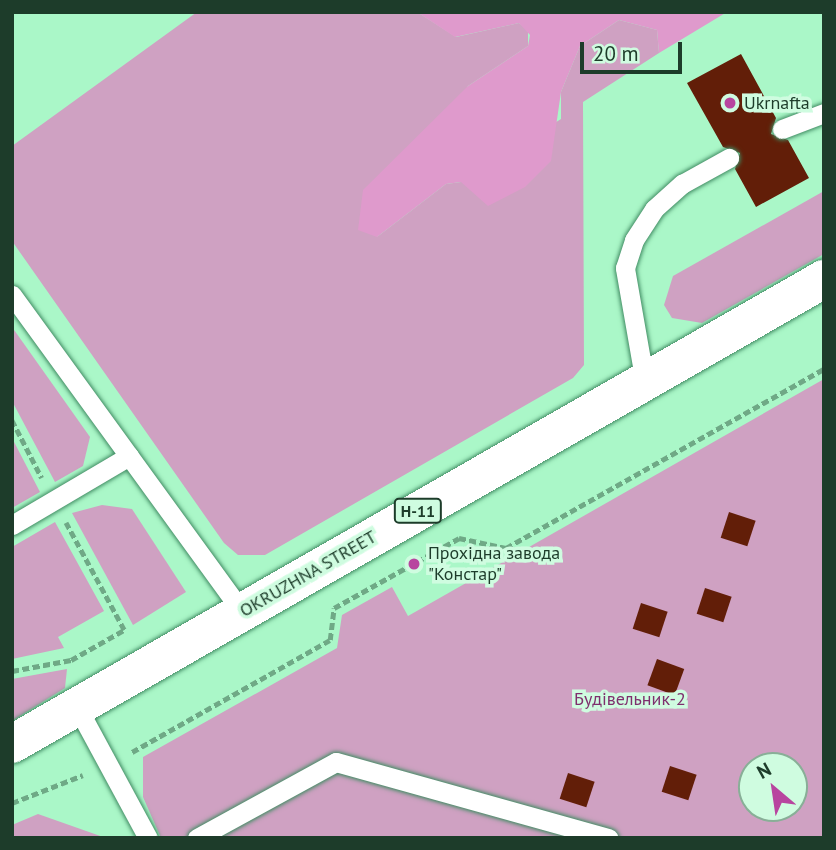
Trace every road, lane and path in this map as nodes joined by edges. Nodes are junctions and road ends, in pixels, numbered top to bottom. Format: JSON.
{"nodes":[{"id":1,"x":824,"y":113,"type":"edge"},
{"id":2,"x":782,"y":129,"type":"dead end"},
{"id":3,"x":729,"y":158,"type":"dead end"},
{"id":4,"x":824,"y":279,"type":"edge"},
{"id":5,"x":12,"y":295,"type":"edge"},
{"id":6,"x":824,"y":369,"type":"edge"},
{"id":7,"x":645,"y":383,"type":"junction"},
{"id":8,"x":12,"y":420,"type":"edge"},
{"id":9,"x":129,"y":456,"type":"junction"},
{"id":10,"x":54,"y":500,"type":"junction"},
{"id":11,"x":12,"y":525,"type":"edge"},
{"id":12,"x":242,"y":611,"type":"junction"},
{"id":13,"x":12,"y":671,"type":"edge"},
{"id":14,"x":76,"y":705,"type":"junction"},
{"id":15,"x":12,"y":744,"type":"edge"},
{"id":16,"x":108,"y":765,"type":"junction"},
{"id":17,"x":12,"y":803,"type":"edge"},
{"id":18,"x":148,"y":838,"type":"edge"},
{"id":19,"x":197,"y":838,"type":"edge"},
{"id":20,"x":609,"y":838,"type":"edge"}],
"edges":[{"from":1,"to":2,"type":"lane"},
{"from":3,"to":7,"type":"lane"},
{"from":4,"to":7,"type":"main road","name":"OKRUZHNA STREET","number":"Н-11"},
{"from":5,"to":9,"type":"lane"},
{"from":6,"to":16,"type":"path"},
{"from":7,"to":12,"type":"main road","name":"OKRUZHNA STREET","number":"Н-11"},
{"from":8,"to":10,"type":"path"},
{"from":9,"to":10,"type":"lane"},
{"from":9,"to":12,"type":"lane"},
{"from":10,"to":11,"type":"lane"},
{"from":10,"to":13,"type":"path"},
{"from":12,"to":14,"type":"main road","name":"OKRUZHNA STREET","number":"Н-11"},
{"from":14,"to":15,"type":"main road","name":"OKRUZHNA STREET","number":"Н-11"},
{"from":14,"to":16,"type":"lane"},
{"from":16,"to":17,"type":"path"},
{"from":16,"to":18,"type":"lane"},
{"from":19,"to":20,"type":"lane"}]}
